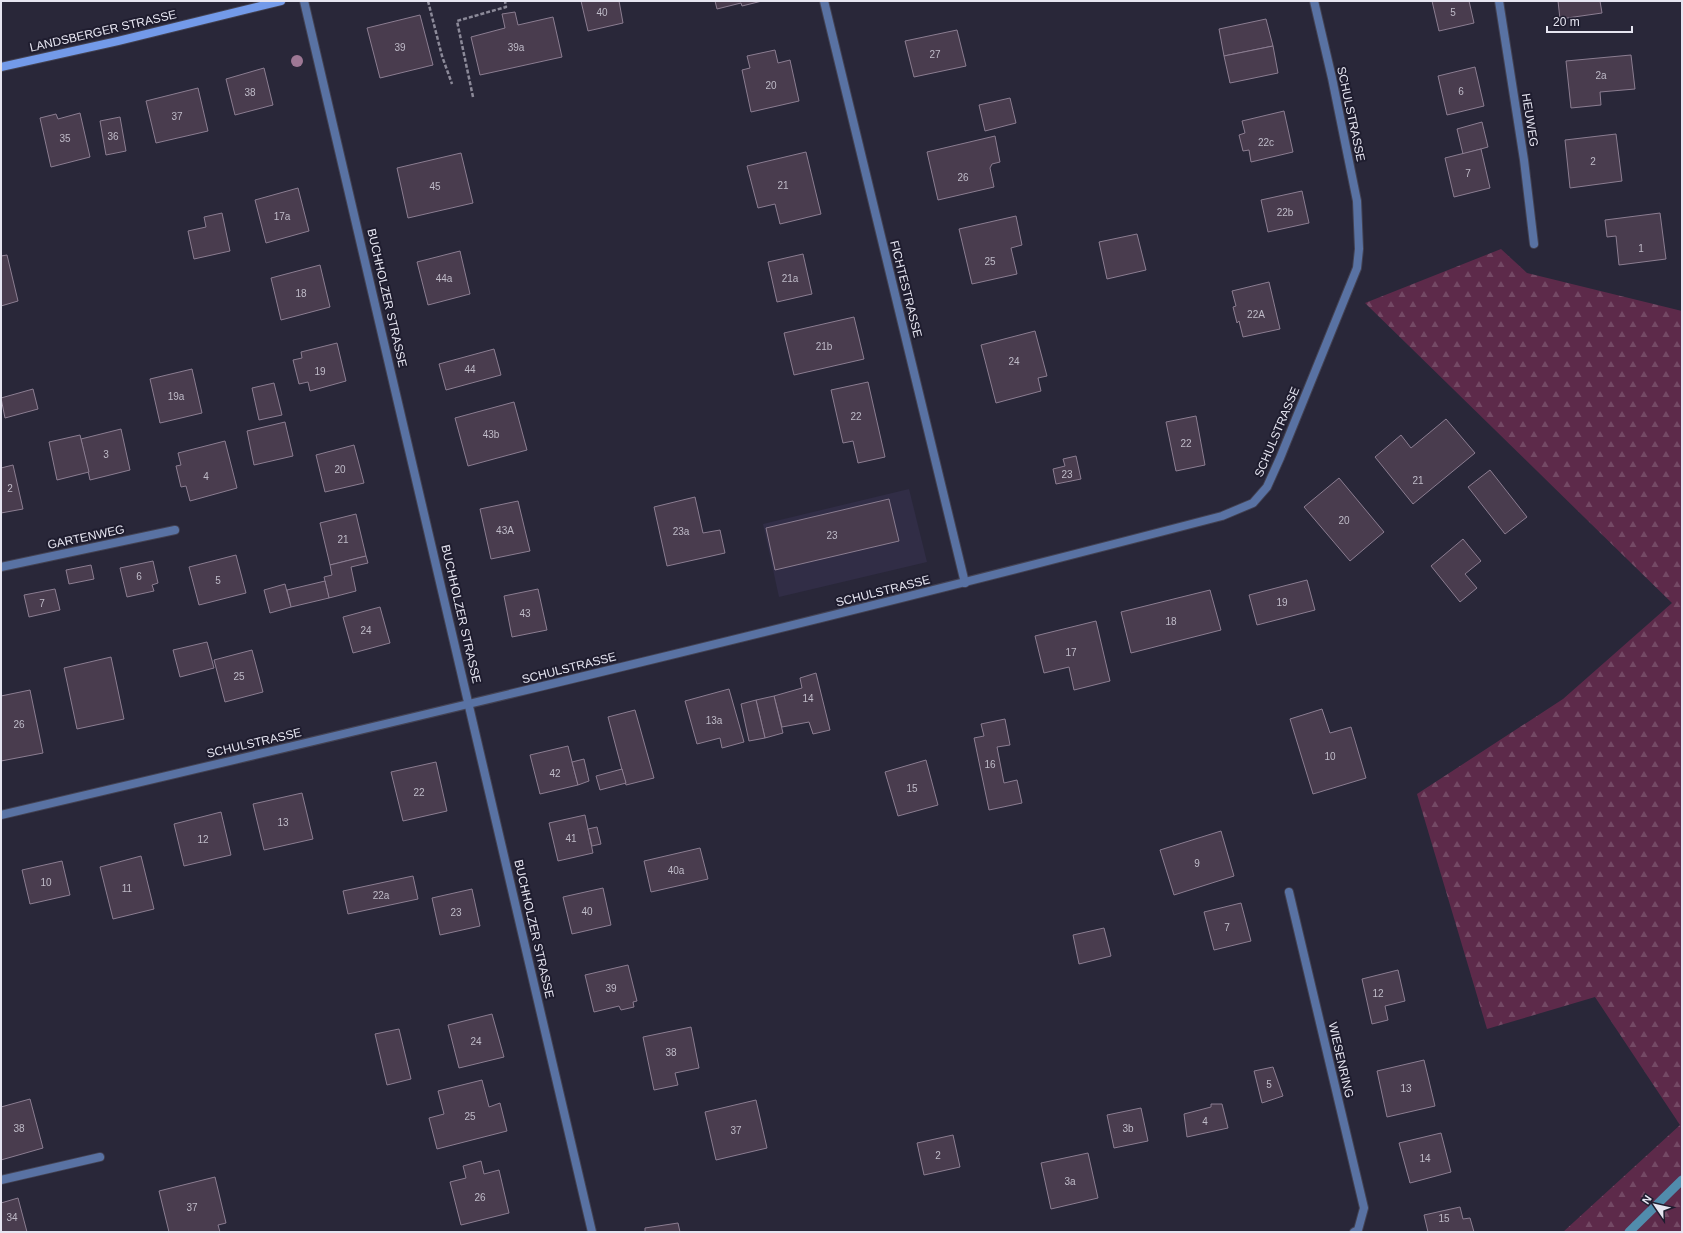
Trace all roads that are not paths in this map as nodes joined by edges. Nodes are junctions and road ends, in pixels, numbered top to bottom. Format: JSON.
{"nodes":[{"id":1,"x":281,"y":1,"type":"edge"},
{"id":2,"x":304,"y":1,"type":"edge"},
{"id":3,"x":824,"y":1,"type":"edge"},
{"id":4,"x":1314,"y":1,"type":"edge"},
{"id":5,"x":1499,"y":1,"type":"edge"},
{"id":6,"x":1,"y":67,"type":"edge"},
{"id":7,"x":1534,"y":244,"type":"dead end"},
{"id":8,"x":175,"y":530,"type":"dead end"},
{"id":9,"x":1,"y":567,"type":"edge"},
{"id":10,"x":965,"y":583,"type":"junction"},
{"id":11,"x":470,"y":704,"type":"junction"},
{"id":12,"x":1,"y":815,"type":"edge"},
{"id":13,"x":1289,"y":892,"type":"dead end"},
{"id":14,"x":100,"y":1157,"type":"dead end"},
{"id":15,"x":1,"y":1180,"type":"edge"},
{"id":16,"x":592,"y":1232,"type":"edge"},
{"id":17,"x":1354,"y":1232,"type":"edge"}],
"edges":[{"from":1,"to":6,"type":"main road","name":"LANDSBERGER STRASSE"},
{"from":2,"to":11,"type":"street","name":"BUCHHOLZER STRASSE"},
{"from":3,"to":10,"type":"street","name":"FICHTESTRASSE"},
{"from":4,"to":10,"type":"street","name":"SCHULSTRASSE"},
{"from":5,"to":7,"type":"street","name":"HEUWEG"},
{"from":8,"to":9,"type":"street","name":"GARTENWEG"},
{"from":10,"to":11,"type":"street","name":"SCHULSTRASSE"},
{"from":11,"to":12,"type":"street","name":"SCHULSTRASSE"},
{"from":11,"to":16,"type":"street","name":"BUCHHOLZER STRASSE"},
{"from":13,"to":17,"type":"street","name":"WIESENRING"},
{"from":14,"to":15,"type":"street"}]}
